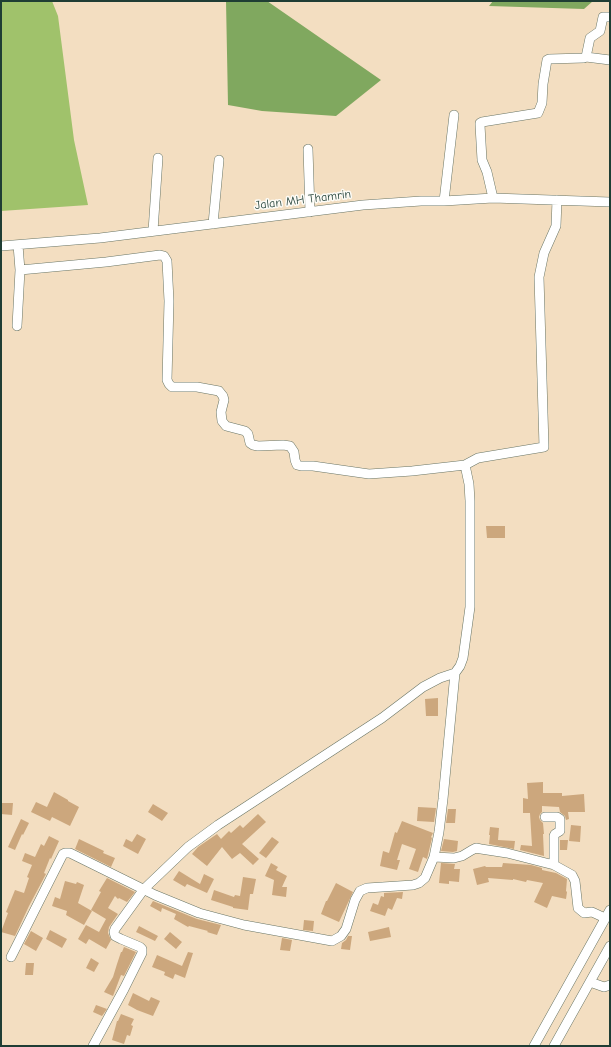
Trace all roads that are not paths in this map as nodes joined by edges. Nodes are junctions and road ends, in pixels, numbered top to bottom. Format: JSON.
{"nodes":[{"id":1,"x":610,"y":17,"type":"edge"},
{"id":2,"x":586,"y":57,"type":"junction"},
{"id":3,"x":610,"y":60,"type":"edge"},
{"id":4,"x":454,"y":115,"type":"dead end"},
{"id":5,"x":308,"y":149,"type":"dead end"},
{"id":6,"x":158,"y":158,"type":"dead end"},
{"id":7,"x":219,"y":160,"type":"dead end"},
{"id":8,"x":493,"y":198,"type":"junction"},
{"id":9,"x":557,"y":200,"type":"junction"},
{"id":10,"x":444,"y":201,"type":"junction"},
{"id":11,"x":610,"y":202,"type":"edge"},
{"id":12,"x":310,"y":212,"type":"junction"},
{"id":13,"x":213,"y":224,"type":"junction"},
{"id":14,"x":153,"y":231,"type":"junction"},
{"id":15,"x":18,"y":245,"type":"junction"},
{"id":16,"x":1,"y":246,"type":"edge"},
{"id":17,"x":20,"y":270,"type":"junction"},
{"id":18,"x":17,"y":326,"type":"dead end"},
{"id":19,"x":465,"y":465,"type":"junction"},
{"id":20,"x":455,"y":673,"type":"junction"},
{"id":21,"x":545,"y":817,"type":"dead end"},
{"id":22,"x":434,"y":857,"type":"junction"},
{"id":23,"x":554,"y":865,"type":"junction"},
{"id":24,"x":144,"y":889,"type":"junction"},
{"id":25,"x":608,"y":914,"type":"edge"},
{"id":26,"x":610,"y":946,"type":"edge"},
{"id":27,"x":11,"y":957,"type":"dead end"},
{"id":28,"x":590,"y":982,"type":"junction"},
{"id":29,"x":610,"y":985,"type":"edge"},
{"id":30,"x":93,"y":1046,"type":"edge"},
{"id":31,"x":534,"y":1046,"type":"edge"},
{"id":32,"x":554,"y":1046,"type":"edge"}],
"edges":[{"from":1,"to":2,"type":"street"},
{"from":2,"to":3,"type":"street"},
{"from":2,"to":8,"type":"street"},
{"from":4,"to":10,"type":"street"},
{"from":5,"to":12,"type":"street"},
{"from":6,"to":14,"type":"street"},
{"from":7,"to":13,"type":"street"},
{"from":8,"to":9,"type":"street","name":"Jalan MH Thamrin"},
{"from":8,"to":10,"type":"street","name":"Jalan MH Thamrin"},
{"from":9,"to":11,"type":"street","name":"Jalan MH Thamrin"},
{"from":9,"to":19,"type":"street"},
{"from":10,"to":12,"type":"street","name":"Jalan MH Thamrin"},
{"from":12,"to":13,"type":"street","name":"Jalan MH Thamrin"},
{"from":13,"to":14,"type":"street","name":"Jalan MH Thamrin"},
{"from":14,"to":15,"type":"street","name":"Jalan MH Thamrin"},
{"from":15,"to":16,"type":"street","name":"Jalan MH Thamrin"},
{"from":15,"to":17,"type":"street"},
{"from":17,"to":18,"type":"street"},
{"from":17,"to":19,"type":"street"},
{"from":19,"to":20,"type":"street"},
{"from":20,"to":22,"type":"street"},
{"from":20,"to":24,"type":"street"},
{"from":21,"to":23,"type":"street"},
{"from":22,"to":23,"type":"street"},
{"from":22,"to":24,"type":"street"},
{"from":23,"to":25,"type":"street"},
{"from":24,"to":27,"type":"street"},
{"from":24,"to":30,"type":"street"},
{"from":25,"to":31,"type":"street"},
{"from":26,"to":28,"type":"street"},
{"from":28,"to":29,"type":"street"},
{"from":28,"to":32,"type":"street"}]}
